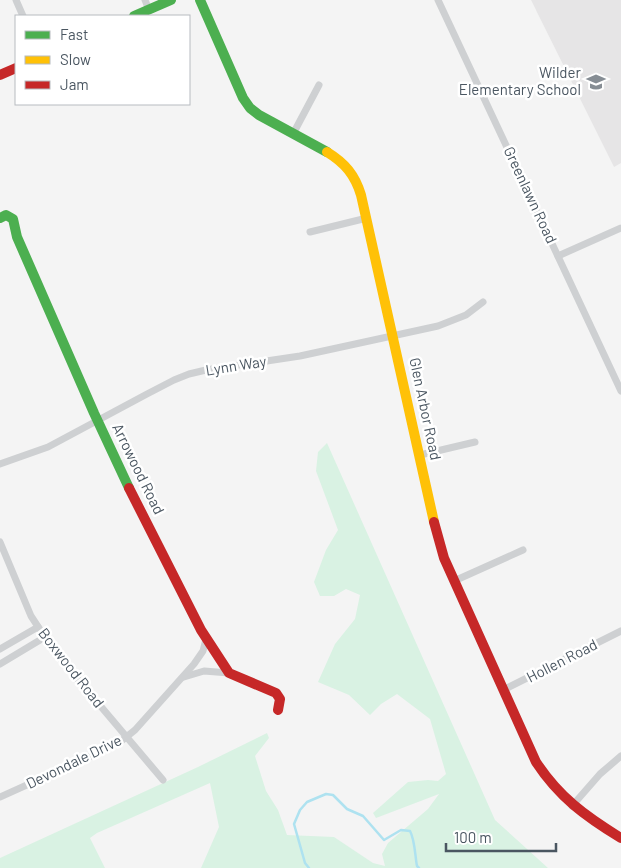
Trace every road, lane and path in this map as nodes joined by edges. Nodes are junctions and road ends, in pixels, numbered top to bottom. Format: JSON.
{"nodes":[{"id":1,"x":16,"y":0,"type":"edge"},
{"id":2,"x":171,"y":0,"type":"edge"},
{"id":3,"x":200,"y":0,"type":"edge"},
{"id":4,"x":438,"y":0,"type":"edge"},
{"id":5,"x":147,"y":5,"type":"edge"},
{"id":6,"x":23,"y":15,"type":"edge"},
{"id":7,"x":135,"y":15,"type":"edge"},
{"id":8,"x":15,"y":68,"type":"edge"},
{"id":9,"x":0,"y":75,"type":"edge"},
{"id":10,"x":319,"y":85,"type":"dead end"},
{"id":11,"x":293,"y":134,"type":"junction"},
{"id":12,"x":0,"y":218,"type":"edge"},
{"id":13,"x":367,"y":218,"type":"junction"},
{"id":14,"x":621,"y":228,"type":"edge"},
{"id":15,"x":310,"y":232,"type":"dead end"},
{"id":16,"x":558,"y":256,"type":"junction"},
{"id":17,"x":484,"y":302,"type":"dead end"},
{"id":18,"x":393,"y":336,"type":"junction"},
{"id":19,"x":621,"y":391,"type":"edge"},
{"id":20,"x":98,"y":420,"type":"junction"},
{"id":21,"x":475,"y":442,"type":"dead end"},
{"id":22,"x":420,"y":455,"type":"junction"},
{"id":23,"x":0,"y":464,"type":"edge"},
{"id":24,"x":0,"y":542,"type":"edge"},
{"id":25,"x":522,"y":550,"type":"dead end"},
{"id":26,"x":454,"y":581,"type":"junction"},
{"id":27,"x":38,"y":626,"type":"junction"},
{"id":28,"x":621,"y":632,"type":"edge"},
{"id":29,"x":45,"y":637,"type":"junction"},
{"id":30,"x":206,"y":639,"type":"junction"},
{"id":31,"x":0,"y":649,"type":"edge"},
{"id":32,"x":0,"y":664,"type":"edge"},
{"id":33,"x":229,"y":673,"type":"junction"},
{"id":34,"x":184,"y":677,"type":"junction"},
{"id":35,"x":503,"y":690,"type":"junction"},
{"id":36,"x":278,"y":710,"type":"dead end"},
{"id":37,"x":126,"y":737,"type":"junction"},
{"id":38,"x":621,"y":756,"type":"edge"},
{"id":39,"x":163,"y":780,"type":"dead end"},
{"id":40,"x":0,"y":797,"type":"edge"},
{"id":41,"x":572,"y":806,"type":"junction"},
{"id":42,"x":621,"y":838,"type":"edge"}],
"edges":[{"from":1,"to":6,"type":"street"},
{"from":2,"to":5,"type":"street"},
{"from":3,"to":11,"type":"street","name":"Glen Arbor Road"},
{"from":4,"to":16,"type":"street","name":"Greenlawn Road"},
{"from":5,"to":7,"type":"street"},
{"from":8,"to":9,"type":"street"},
{"from":10,"to":11,"type":"street"},
{"from":11,"to":13,"type":"street","name":"Glen Arbor Road"},
{"from":12,"to":20,"type":"street","name":"Arrowood Road"},
{"from":13,"to":15,"type":"street"},
{"from":13,"to":18,"type":"street","name":"Glen Arbor Road"},
{"from":14,"to":16,"type":"street"},
{"from":16,"to":19,"type":"street","name":"Greenlawn Road"},
{"from":17,"to":18,"type":"street","name":"Lynn Way"},
{"from":18,"to":20,"type":"street","name":"Lynn Way"},
{"from":18,"to":22,"type":"street","name":"Glen Arbor Road"},
{"from":20,"to":23,"type":"street","name":"Lynn Way"},
{"from":20,"to":30,"type":"street","name":"Arrowood Road"},
{"from":21,"to":22,"type":"street"},
{"from":22,"to":26,"type":"street","name":"Glen Arbor Road"},
{"from":24,"to":27,"type":"street","name":"Boxwood Road"},
{"from":25,"to":26,"type":"street"},
{"from":26,"to":35,"type":"street","name":"Glen Arbor Road"},
{"from":27,"to":29,"type":"street","name":"Boxwood Road"},
{"from":27,"to":31,"type":"street"},
{"from":28,"to":35,"type":"street","name":"Hollen Road"},
{"from":29,"to":32,"type":"street"},
{"from":29,"to":37,"type":"street","name":"Boxwood Road"},
{"from":30,"to":33,"type":"street","name":"Arrowood Road"},
{"from":30,"to":34,"type":"street","name":"Devondale Drive"},
{"from":33,"to":34,"type":"street"},
{"from":33,"to":36,"type":"street"},
{"from":34,"to":37,"type":"street","name":"Devondale Drive"},
{"from":35,"to":41,"type":"street","name":"Glen Arbor Road"},
{"from":37,"to":39,"type":"street","name":"Boxwood Road"},
{"from":37,"to":40,"type":"street","name":"Devondale Drive"},
{"from":38,"to":41,"type":"street"},
{"from":41,"to":42,"type":"street","name":"Glen Arbor Road"}]}
